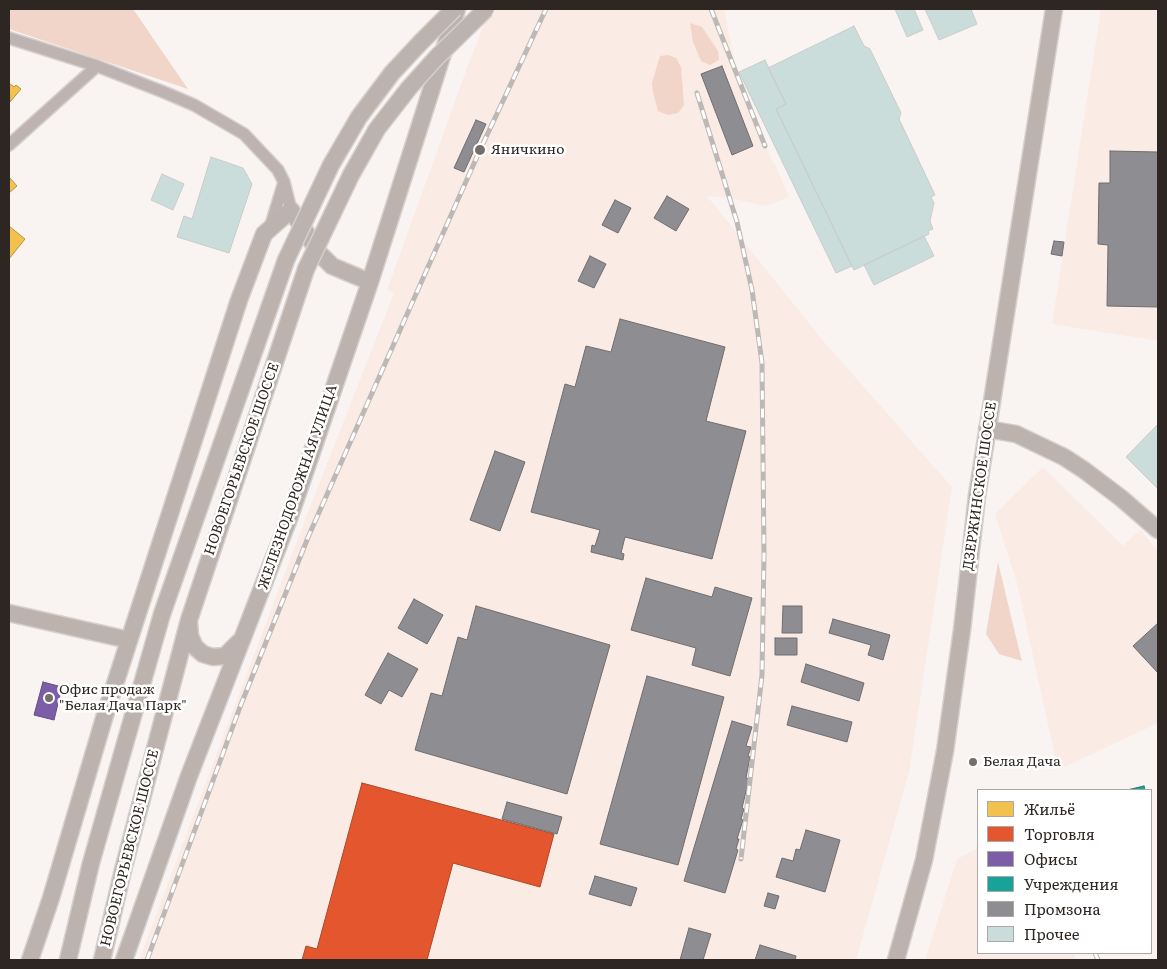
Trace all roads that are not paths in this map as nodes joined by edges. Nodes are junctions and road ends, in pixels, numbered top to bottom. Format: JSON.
{"nodes":[{"id":1,"x":456,"y":9,"type":"edge"},
{"id":2,"x":486,"y":9,"type":"edge"},
{"id":3,"x":1054,"y":9,"type":"edge"},
{"id":4,"x":9,"y":38,"type":"edge"},
{"id":5,"x":96,"y":66,"type":"junction"},
{"id":6,"x":9,"y":145,"type":"edge"},
{"id":7,"x":284,"y":182,"type":"junction"},
{"id":8,"x":291,"y":210,"type":"junction"},
{"id":9,"x":269,"y":230,"type":"junction"},
{"id":10,"x":370,"y":282,"type":"junction"},
{"id":11,"x":987,"y":429,"type":"junction"},
{"id":12,"x":1158,"y":530,"type":"edge"},
{"id":13,"x":9,"y":613,"type":"edge"},
{"id":14,"x":189,"y":620,"type":"junction"},
{"id":15,"x":244,"y":636,"type":"junction"},
{"id":16,"x":129,"y":640,"type":"junction"},
{"id":17,"x":30,"y":960,"type":"edge"},
{"id":18,"x":68,"y":960,"type":"edge"},
{"id":19,"x":102,"y":960,"type":"edge"},
{"id":20,"x":124,"y":960,"type":"edge"},
{"id":21,"x":896,"y":960,"type":"edge"}],
"edges":[{"from":1,"to":10,"type":"main road","name":"ЖЕЛЕЗНОДОРОЖНАЯ УЛИЦА"},
{"from":1,"to":18,"type":"main road","name":"НОВОЕГОРЬЕВСКОЕ ШОССЕ","bridge":true},
{"from":2,"to":14,"type":"main road","name":"НОВОЕГОРЬЕВСКОЕ ШОССЕ","bridge":true},
{"from":3,"to":11,"type":"main road","name":"ДЗЕРЖИНСКОЕ ШОССЕ"},
{"from":4,"to":5,"type":"street"},
{"from":5,"to":6,"type":"street"},
{"from":5,"to":7,"type":"street"},
{"from":7,"to":8,"type":"street"},
{"from":7,"to":9,"type":"street"},
{"from":8,"to":9,"type":"main road"},
{"from":8,"to":10,"type":"main road"},
{"from":9,"to":16,"type":"main road"},
{"from":10,"to":15,"type":"main road","name":"ЖЕЛЕЗНОДОРОЖНАЯ УЛИЦА"},
{"from":11,"to":12,"type":"main road"},
{"from":11,"to":21,"type":"main road","name":"ДЗЕРЖИНСКОЕ ШОССЕ"},
{"from":13,"to":16,"type":"main road"},
{"from":14,"to":15,"type":"main road"},
{"from":14,"to":19,"type":"main road","name":"НОВОЕГОРЬЕВСКОЕ ШОССЕ"},
{"from":15,"to":20,"type":"main road","name":"ЖЕЛЕЗНОДОРОЖНАЯ УЛИЦА"},
{"from":16,"to":17,"type":"main road"}]}
